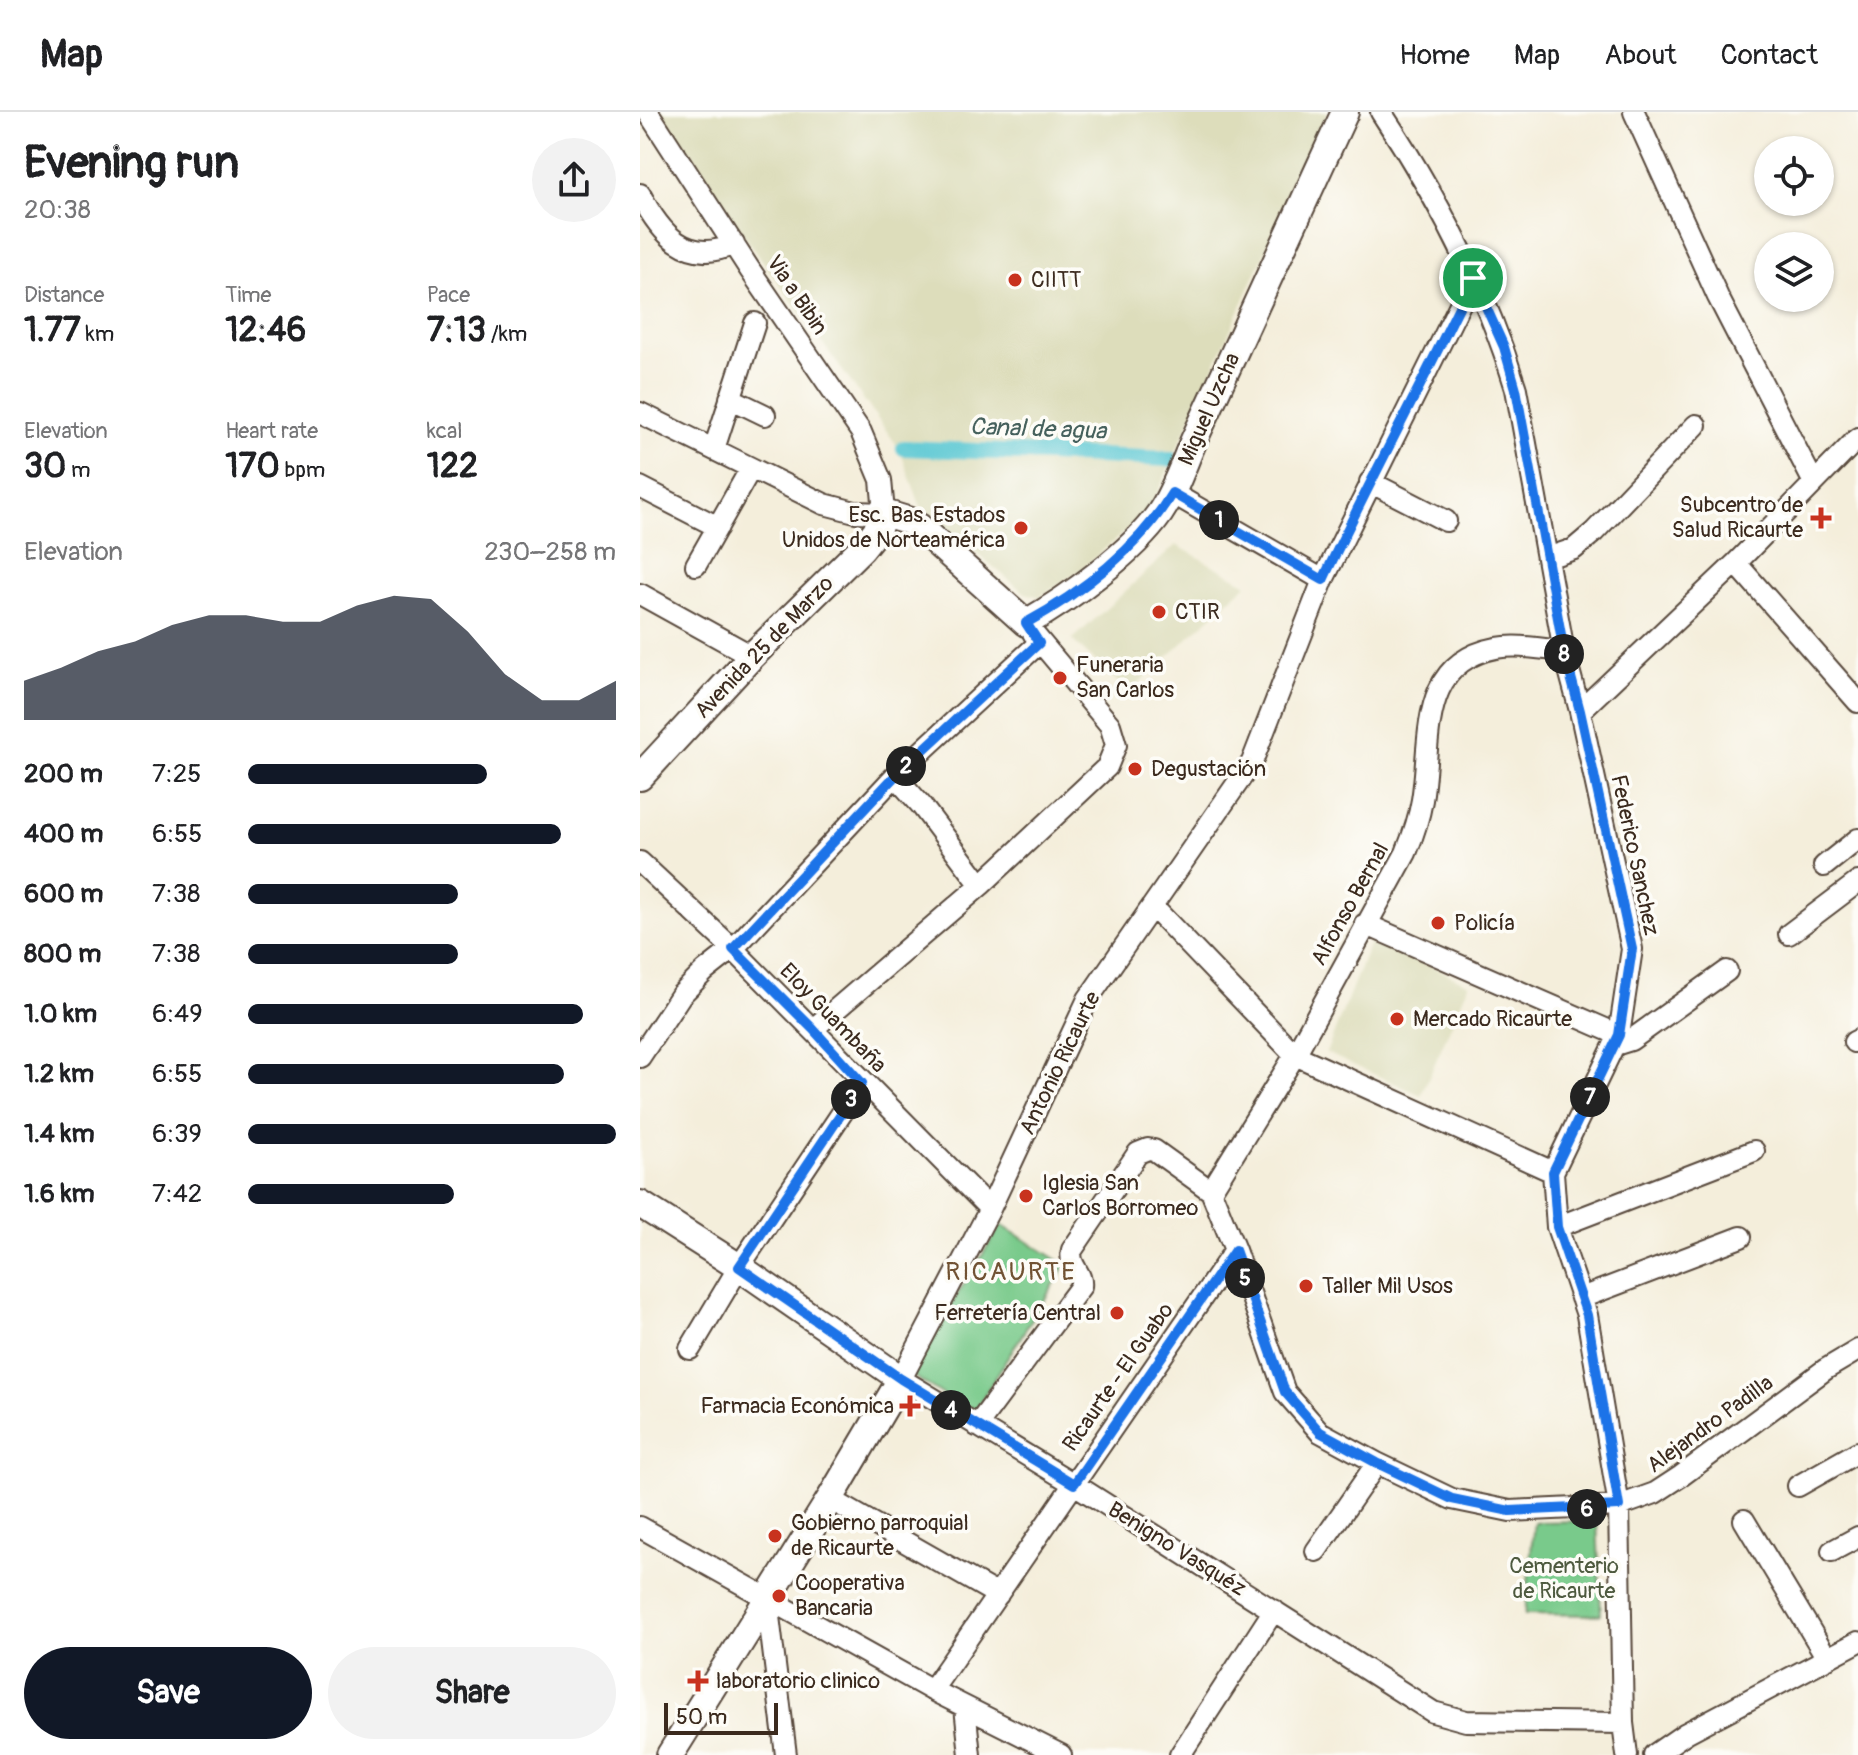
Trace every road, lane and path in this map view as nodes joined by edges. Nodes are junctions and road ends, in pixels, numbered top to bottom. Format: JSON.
{"nodes":[{"id":1,"x":648,"y":112,"type":"edge"},
{"id":2,"x":1345,"y":112,"type":"edge"},
{"id":3,"x":1381,"y":112,"type":"edge"},
{"id":4,"x":1634,"y":112,"type":"edge"},
{"id":5,"x":640,"y":194,"type":"edge"},
{"id":6,"x":734,"y":244,"type":"junction"},
{"id":7,"x":1473,"y":278,"type":"junction"},
{"id":8,"x":755,"y":323,"type":"dead end"},
{"id":9,"x":730,"y":398,"type":"junction"},
{"id":10,"x":640,"y":413,"type":"edge"},
{"id":11,"x":765,"y":415,"type":"dead end"},
{"id":12,"x":1696,"y":425,"type":"dead end"},
{"id":13,"x":1858,"y":438,"type":"edge"},
{"id":14,"x":714,"y":449,"type":"junction"},
{"id":15,"x":751,"y":468,"type":"junction"},
{"id":16,"x":1370,"y":482,"type":"junction"},
{"id":17,"x":1814,"y":483,"type":"junction"},
{"id":18,"x":640,"y":487,"type":"edge"},
{"id":19,"x":1172,"y":493,"type":"junction"},
{"id":20,"x":884,"y":513,"type":"junction"},
{"id":21,"x":1446,"y":521,"type":"dead end"},
{"id":22,"x":718,"y":527,"type":"junction"},
{"id":23,"x":1547,"y":558,"type":"junction"},
{"id":24,"x":1736,"y":563,"type":"junction"},
{"id":25,"x":696,"y":565,"type":"dead end"},
{"id":26,"x":1323,"y":580,"type":"junction"},
{"id":27,"x":640,"y":595,"type":"edge"},
{"id":28,"x":1033,"y":633,"type":"junction"},
{"id":29,"x":1564,"y":651,"type":"junction"},
{"id":30,"x":752,"y":656,"type":"junction"},
{"id":31,"x":1858,"y":702,"type":"edge"},
{"id":32,"x":1580,"y":711,"type":"junction"},
{"id":33,"x":895,"y":776,"type":"junction"},
{"id":34,"x":640,"y":777,"type":"edge"},
{"id":35,"x":1858,"y":839,"type":"edge"},
{"id":36,"x":640,"y":862,"type":"edge"},
{"id":37,"x":1824,"y":866,"type":"dead end"},
{"id":38,"x":1858,"y":882,"type":"edge"},
{"id":39,"x":981,"y":885,"type":"junction"},
{"id":40,"x":1153,"y":907,"type":"junction"},
{"id":41,"x":1365,"y":924,"type":"junction"},
{"id":42,"x":1789,"y":934,"type":"dead end"},
{"id":43,"x":733,"y":949,"type":"junction"},
{"id":44,"x":1727,"y":971,"type":"dead end"},
{"id":45,"x":813,"y":1029,"type":"junction"},
{"id":46,"x":1617,"y":1040,"type":"junction"},
{"id":47,"x":1295,"y":1055,"type":"junction"},
{"id":48,"x":640,"y":1057,"type":"edge"},
{"id":49,"x":862,"y":1083,"type":"junction"},
{"id":50,"x":1754,"y":1151,"type":"dead end"},
{"id":51,"x":1553,"y":1172,"type":"junction"},
{"id":52,"x":1211,"y":1191,"type":"junction"},
{"id":53,"x":640,"y":1204,"type":"edge"},
{"id":54,"x":990,"y":1209,"type":"junction"},
{"id":55,"x":1557,"y":1227,"type":"junction"},
{"id":56,"x":1741,"y":1237,"type":"dead end"},
{"id":57,"x":1235,"y":1250,"type":"junction"},
{"id":58,"x":739,"y":1267,"type":"junction"},
{"id":59,"x":1581,"y":1298,"type":"junction"},
{"id":60,"x":690,"y":1349,"type":"dead end"},
{"id":61,"x":1855,"y":1357,"type":"edge"},
{"id":62,"x":901,"y":1379,"type":"junction"},
{"id":63,"x":977,"y":1426,"type":"junction"},
{"id":64,"x":1858,"y":1452,"type":"edge"},
{"id":65,"x":1377,"y":1463,"type":"junction"},
{"id":66,"x":1074,"y":1484,"type":"junction"},
{"id":67,"x":1798,"y":1486,"type":"dead end"},
{"id":68,"x":830,"y":1499,"type":"junction"},
{"id":69,"x":1619,"y":1506,"type":"junction"},
{"id":70,"x":1744,"y":1520,"type":"dead end"},
{"id":71,"x":640,"y":1527,"type":"edge"},
{"id":72,"x":1858,"y":1537,"type":"edge"},
{"id":73,"x":1316,"y":1551,"type":"dead end"},
{"id":74,"x":1832,"y":1551,"type":"dead end"},
{"id":75,"x":998,"y":1595,"type":"junction"},
{"id":76,"x":767,"y":1600,"type":"junction"},
{"id":77,"x":1274,"y":1610,"type":"junction"},
{"id":78,"x":1858,"y":1642,"type":"edge"},
{"id":79,"x":1827,"y":1658,"type":"junction"},
{"id":80,"x":932,"y":1690,"type":"junction"},
{"id":81,"x":965,"y":1707,"type":"junction"},
{"id":82,"x":1623,"y":1723,"type":"junction"},
{"id":83,"x":670,"y":1755,"type":"edge"},
{"id":84,"x":786,"y":1755,"type":"edge"},
{"id":85,"x":970,"y":1755,"type":"edge"},
{"id":86,"x":1061,"y":1755,"type":"edge"},
{"id":87,"x":1180,"y":1755,"type":"edge"},
{"id":88,"x":1627,"y":1755,"type":"edge"},
{"id":89,"x":1654,"y":1755,"type":"edge"}],
"edges":[{"from":1,"to":6,"type":"street","name":"Via a Bibin"},
{"from":2,"to":19,"type":"main road","name":"Miguel Uzcha"},
{"from":3,"to":7,"type":"street","name":"Federico Sanchez"},
{"from":4,"to":17,"type":"street"},
{"from":5,"to":6,"type":"street"},
{"from":6,"to":20,"type":"street","name":"Via a Bibin"},
{"from":7,"to":16,"type":"street","name":"Antonio Ricaurte"},
{"from":7,"to":23,"type":"street","name":"Federico Sanchez"},
{"from":8,"to":9,"type":"street"},
{"from":9,"to":11,"type":"street"},
{"from":9,"to":14,"type":"street"},
{"from":10,"to":14,"type":"street"},
{"from":12,"to":23,"type":"street"},
{"from":13,"to":17,"type":"street"},
{"from":14,"to":15,"type":"street"},
{"from":15,"to":20,"type":"street"},
{"from":15,"to":22,"type":"street"},
{"from":16,"to":21,"type":"street"},
{"from":16,"to":26,"type":"street","name":"Antonio Ricaurte"},
{"from":17,"to":24,"type":"street"},
{"from":18,"to":22,"type":"street"},
{"from":19,"to":26,"type":"street"},
{"from":19,"to":28,"type":"main road","name":"Miguel Uzcha"},
{"from":20,"to":28,"type":"main road"},
{"from":20,"to":30,"type":"main road","name":"Avenida 25 de Marzo"},
{"from":22,"to":25,"type":"street"},
{"from":23,"to":29,"type":"street","name":"Federico Sanchez"},
{"from":24,"to":31,"type":"street"},
{"from":24,"to":32,"type":"street"},
{"from":26,"to":40,"type":"street","name":"Antonio Ricaurte"},
{"from":27,"to":30,"type":"street"},
{"from":28,"to":33,"type":"street"},
{"from":28,"to":39,"type":"street"},
{"from":29,"to":32,"type":"street","name":"Federico Sanchez"},
{"from":29,"to":41,"type":"street","name":"Alfonso Bernal"},
{"from":30,"to":34,"type":"main road","name":"Avenida 25 de Marzo"},
{"from":32,"to":46,"type":"street","name":"Federico Sanchez"},
{"from":33,"to":39,"type":"street"},
{"from":33,"to":43,"type":"street"},
{"from":35,"to":37,"type":"street"},
{"from":36,"to":43,"type":"street","name":"Eloy Guambaña"},
{"from":38,"to":42,"type":"street"},
{"from":39,"to":45,"type":"street"},
{"from":40,"to":47,"type":"street"},
{"from":40,"to":54,"type":"street","name":"Antonio Ricaurte"},
{"from":41,"to":46,"type":"street"},
{"from":41,"to":47,"type":"street","name":"Alfonso Bernal"},
{"from":43,"to":45,"type":"street","name":"Eloy Guambaña"},
{"from":43,"to":48,"type":"street"},
{"from":44,"to":46,"type":"street"},
{"from":45,"to":49,"type":"street","name":"Eloy Guambaña"},
{"from":46,"to":51,"type":"street","name":"Federico Sanchez"},
{"from":47,"to":51,"type":"street"},
{"from":47,"to":52,"type":"street","name":"Alfonso Bernal"},
{"from":49,"to":54,"type":"street","name":"Eloy Guambaña"},
{"from":49,"to":58,"type":"street"},
{"from":50,"to":55,"type":"street"},
{"from":51,"to":55,"type":"street"},
{"from":52,"to":57,"type":"street"},
{"from":52,"to":63,"type":"street"},
{"from":53,"to":58,"type":"main road","name":"Benigno Vasquéz"},
{"from":54,"to":62,"type":"street","name":"Antonio Ricaurte"},
{"from":55,"to":59,"type":"street"},
{"from":56,"to":59,"type":"street"},
{"from":57,"to":65,"type":"street","name":"Alejandro Padilla"},
{"from":57,"to":66,"type":"street","name":"Ricaurte - El Guabo"},
{"from":58,"to":60,"type":"street"},
{"from":58,"to":62,"type":"main road","name":"Benigno Vasquéz"},
{"from":59,"to":69,"type":"street"},
{"from":61,"to":69,"type":"street","name":"Alejandro Padilla"},
{"from":62,"to":63,"type":"street","name":"Benigno Vasquéz"},
{"from":62,"to":68,"type":"main road","name":"Antonio Ricaurte"},
{"from":63,"to":66,"type":"street","name":"Benigno Vasquéz"},
{"from":64,"to":67,"type":"street"},
{"from":65,"to":69,"type":"street","name":"Alejandro Padilla"},
{"from":65,"to":73,"type":"street"},
{"from":66,"to":75,"type":"street","name":"Ricaurte - El Guabo"},
{"from":66,"to":77,"type":"street","name":"Benigno Vasquéz"},
{"from":68,"to":75,"type":"street"},
{"from":68,"to":76,"type":"main road","name":"Antonio Ricaurte"},
{"from":69,"to":82,"type":"street"},
{"from":70,"to":79,"type":"street"},
{"from":71,"to":76,"type":"street"},
{"from":72,"to":74,"type":"street"},
{"from":75,"to":80,"type":"street","name":"Ricaurte - El Guabo"},
{"from":76,"to":80,"type":"street"},
{"from":76,"to":83,"type":"main road","name":"Antonio Ricaurte"},
{"from":76,"to":84,"type":"street"},
{"from":77,"to":82,"type":"street","name":"Benigno Vasquéz"},
{"from":77,"to":87,"type":"street"},
{"from":78,"to":79,"type":"street"},
{"from":79,"to":89,"type":"street"},
{"from":80,"to":81,"type":"street"},
{"from":81,"to":85,"type":"street"},
{"from":81,"to":86,"type":"street"},
{"from":82,"to":88,"type":"street"}]}
